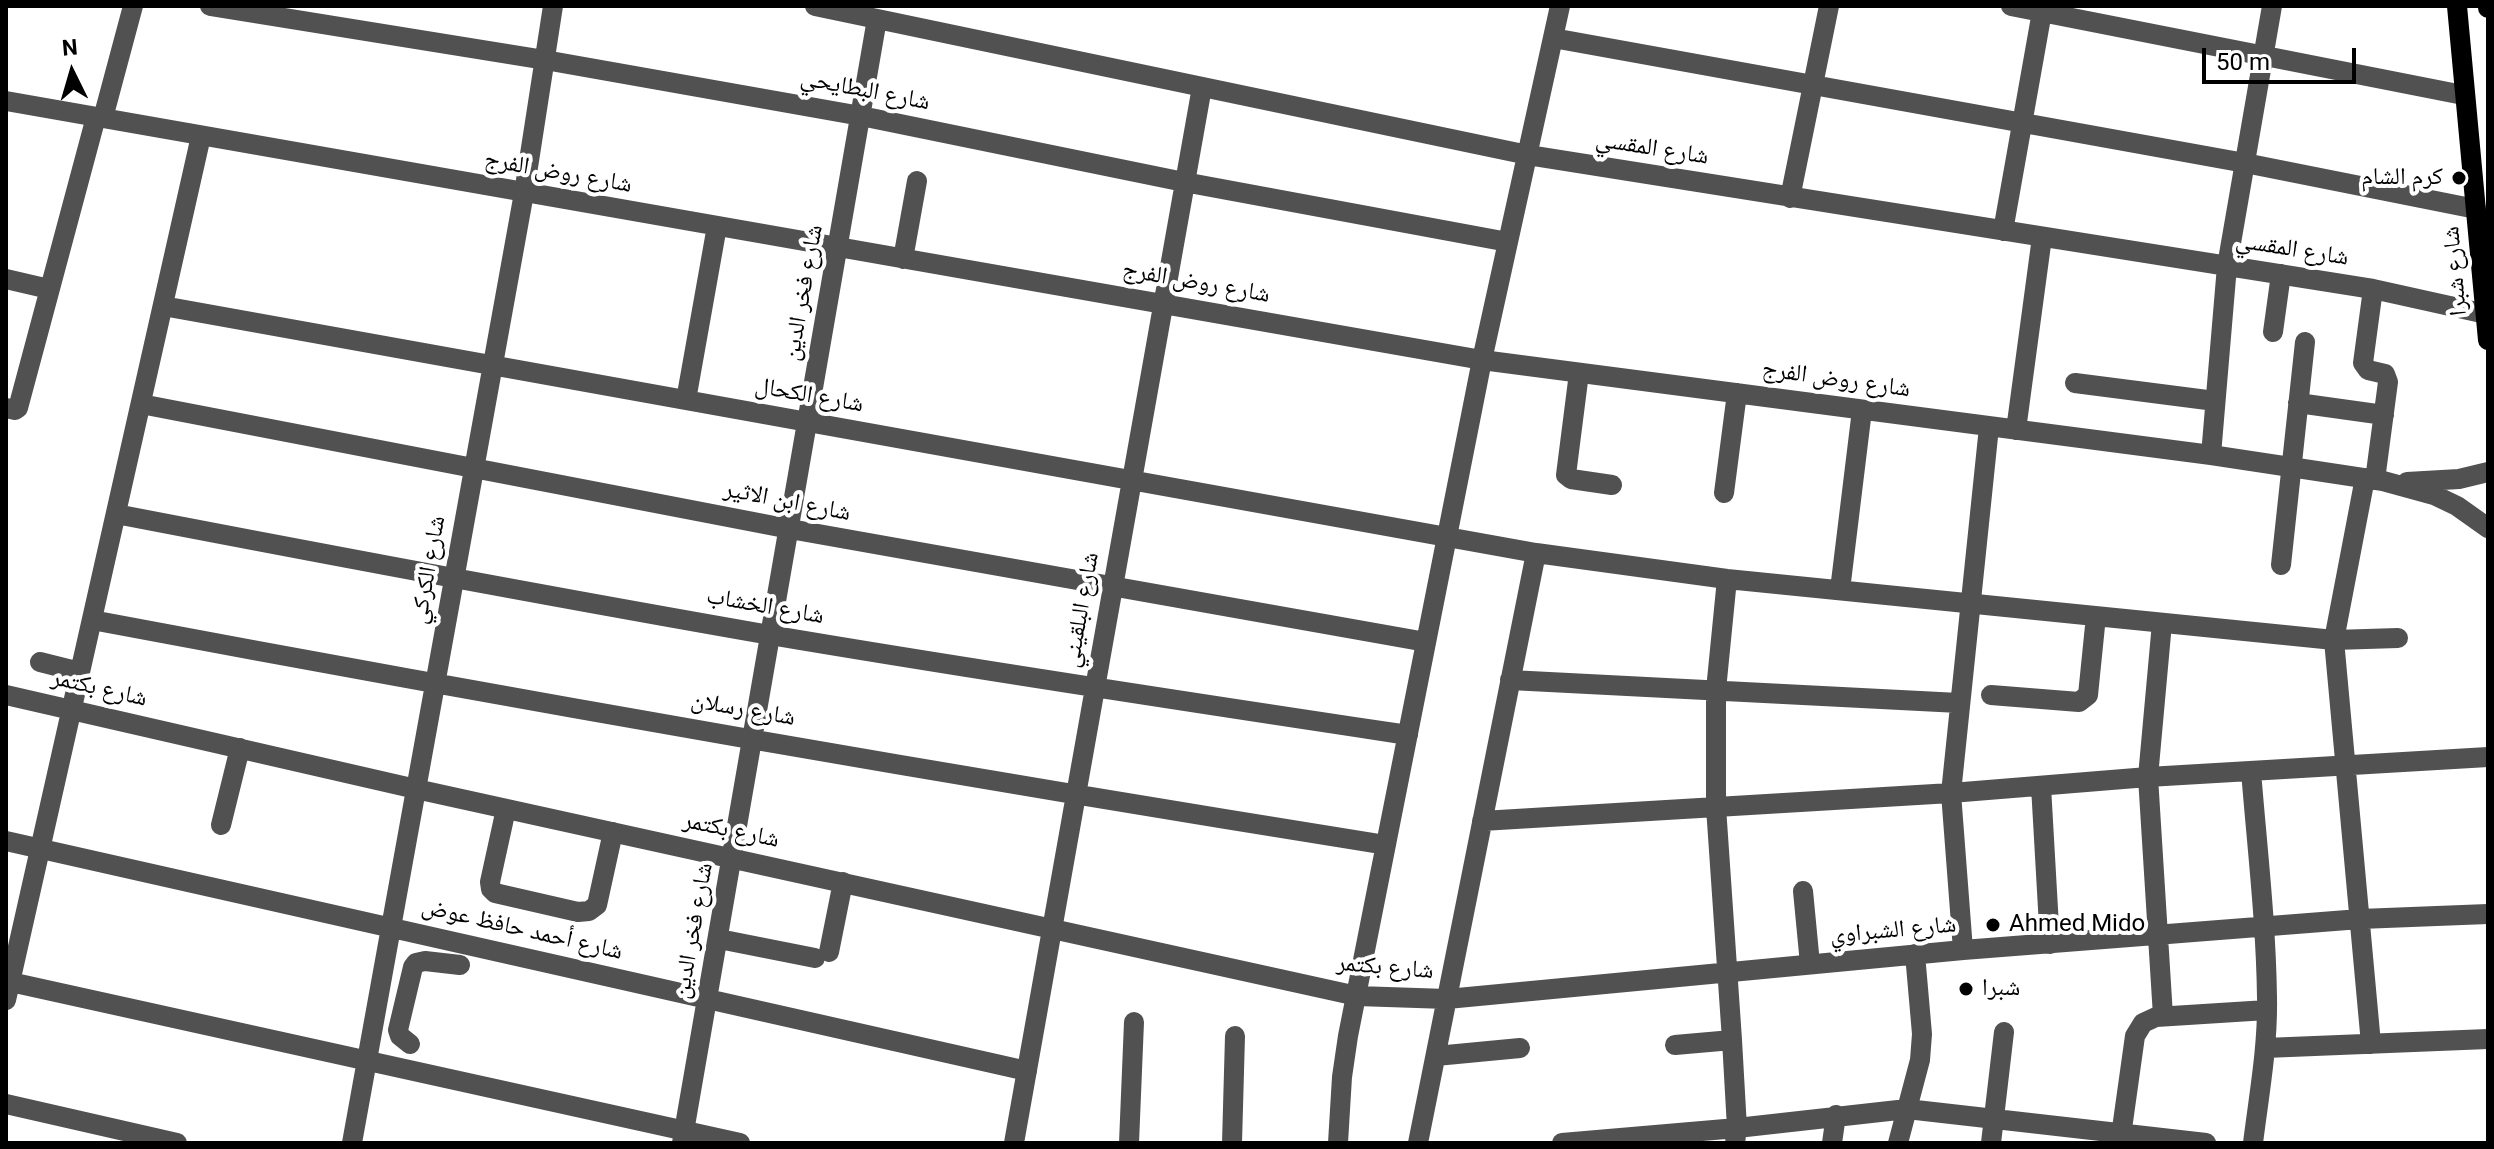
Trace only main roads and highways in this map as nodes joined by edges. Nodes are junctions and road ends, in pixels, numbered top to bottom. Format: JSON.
{"nodes":[{"id":1,"x":2457,"y":6,"type":"edge"},
{"id":2,"x":2480,"y":186,"type":"edge"},
{"id":3,"x":2485,"y":262,"type":"edge"},
{"id":4,"x":2488,"y":340,"type":"edge"}],
"edges":[{"from":1,"to":2,"type":"main road","name":"شارع شبرا"},
{"from":2,"to":3,"type":"main road","name":"شارع شبرا"},
{"from":3,"to":4,"type":"main road","name":"شارع شبرا"}]}
